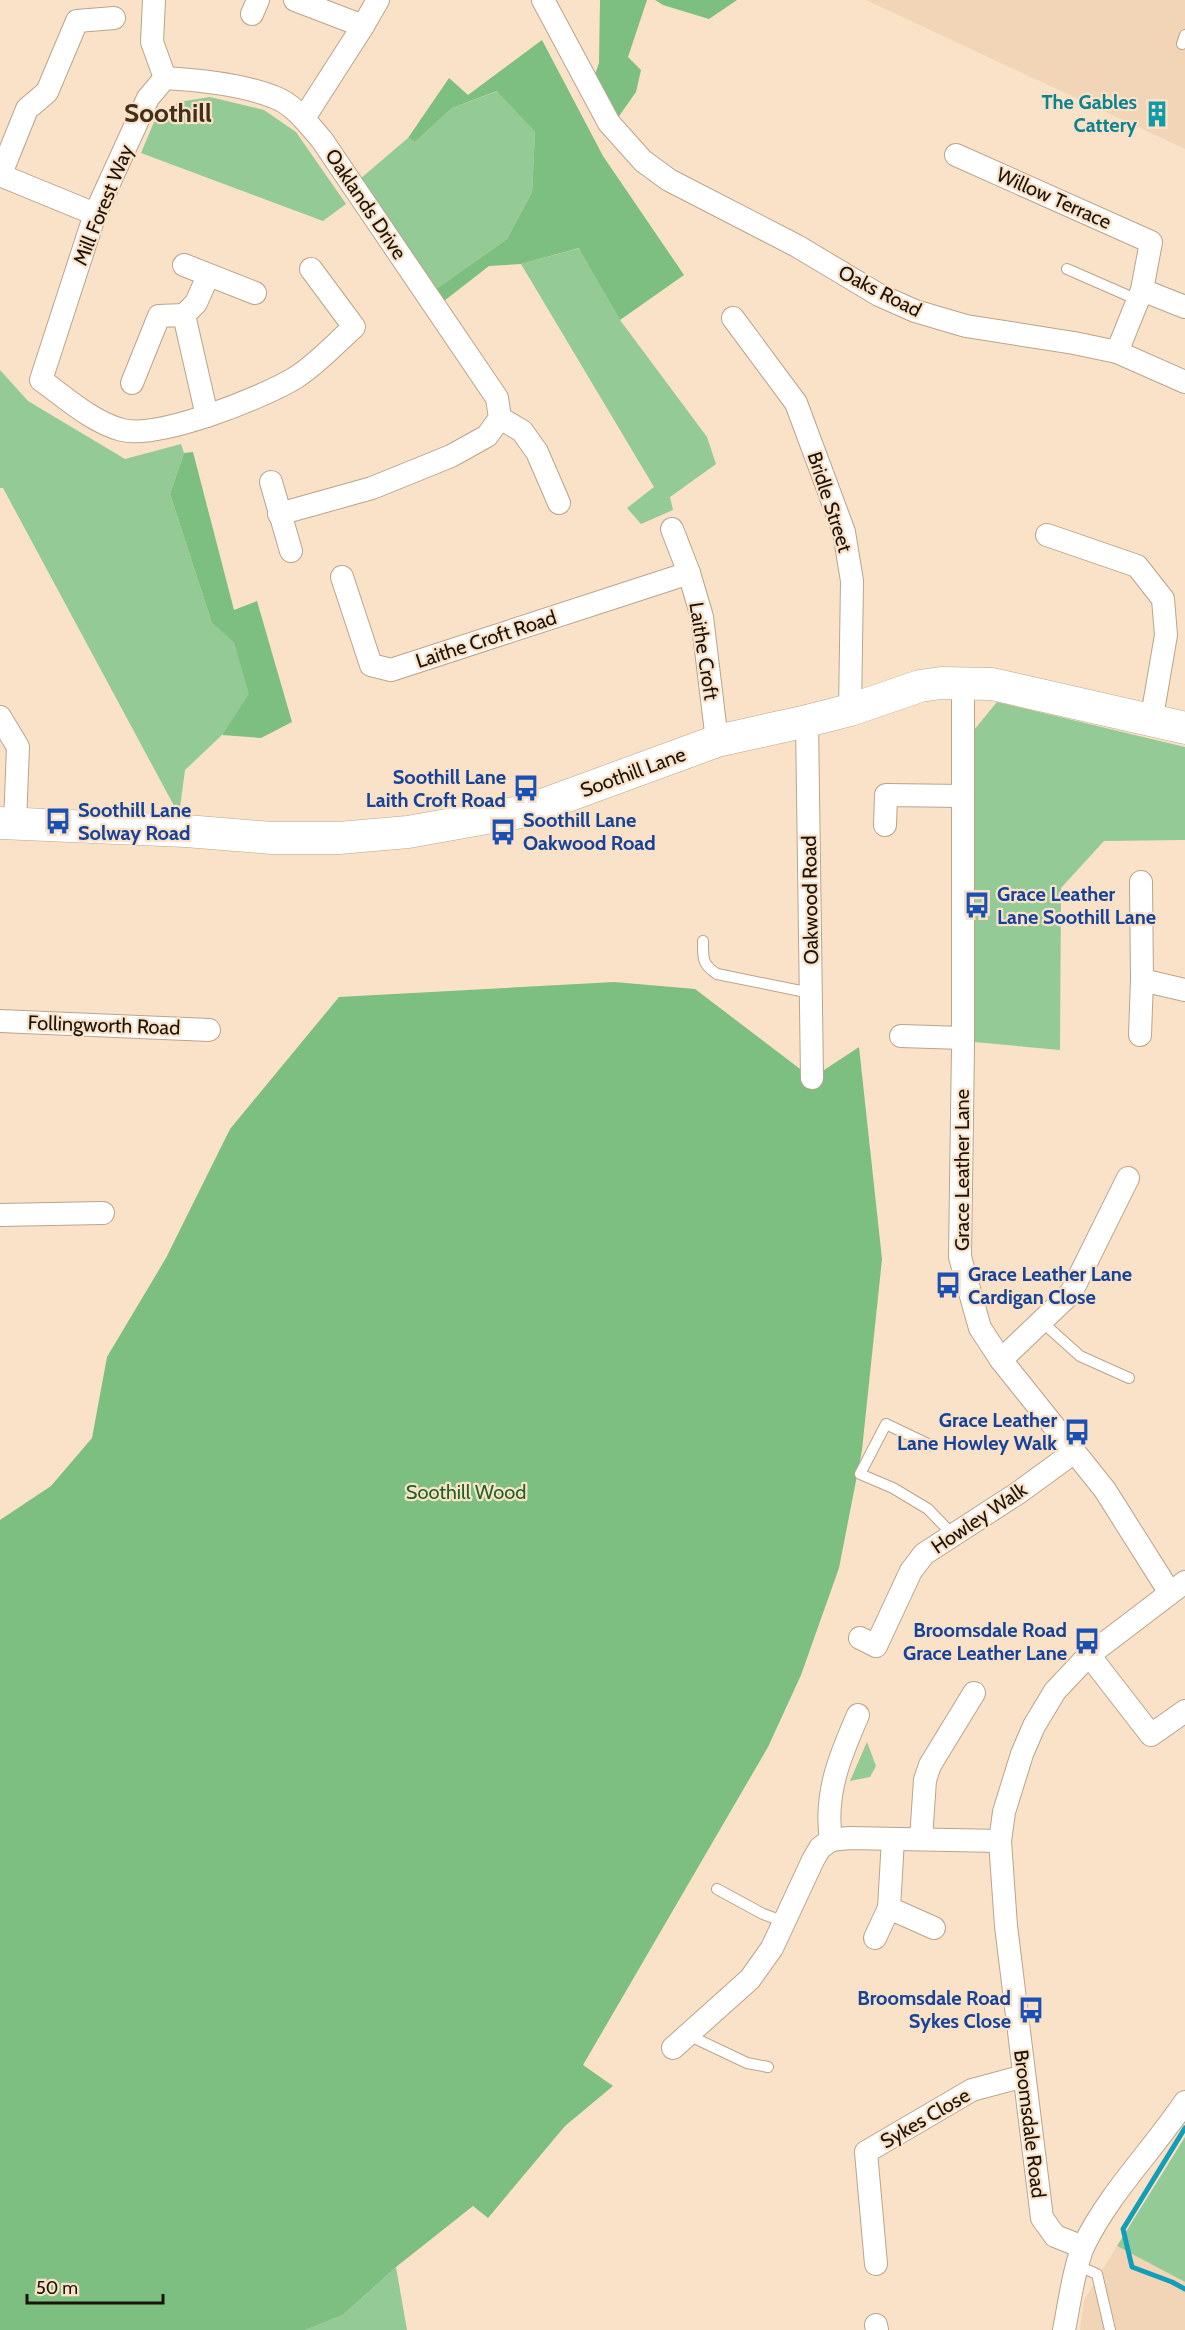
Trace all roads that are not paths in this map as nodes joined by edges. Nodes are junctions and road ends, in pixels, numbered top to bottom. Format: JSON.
{"nodes":[{"id":1,"x":154,"y":0,"type":"edge"},
{"id":2,"x":295,"y":0,"type":"edge"},
{"id":3,"x":378,"y":0,"type":"edge"},
{"id":4,"x":543,"y":0,"type":"edge"},
{"id":5,"x":114,"y":18,"type":"dead end"},
{"id":6,"x":363,"y":26,"type":"junction"},
{"id":7,"x":165,"y":78,"type":"junction"},
{"id":8,"x":304,"y":118,"type":"junction"},
{"id":9,"x":956,"y":155,"type":"dead end"},
{"id":10,"x":0,"y":175,"type":"edge"},
{"id":11,"x":95,"y":214,"type":"junction"},
{"id":12,"x":184,"y":265,"type":"dead end"},
{"id":13,"x":311,"y":269,"type":"dead end"},
{"id":14,"x":1067,"y":269,"type":"dead end"},
{"id":15,"x":208,"y":276,"type":"junction"},
{"id":16,"x":255,"y":293,"type":"dead end"},
{"id":17,"x":1140,"y":295,"type":"junction"},
{"id":18,"x":1185,"y":307,"type":"edge"},
{"id":19,"x":184,"y":315,"type":"junction"},
{"id":20,"x":733,"y":318,"type":"dead end"},
{"id":21,"x":1117,"y":352,"type":"junction"},
{"id":22,"x":1185,"y":382,"type":"edge"},
{"id":23,"x":132,"y":383,"type":"dead end"},
{"id":24,"x":207,"y":416,"type":"junction"},
{"id":25,"x":500,"y":418,"type":"junction"},
{"id":26,"x":271,"y":482,"type":"dead end"},
{"id":27,"x":559,"y":503,"type":"dead end"},
{"id":28,"x":279,"y":514,"type":"junction"},
{"id":29,"x":672,"y":529,"type":"dead end"},
{"id":30,"x":1047,"y":535,"type":"dead end"},
{"id":31,"x":291,"y":551,"type":"dead end"},
{"id":32,"x":689,"y":573,"type":"junction"},
{"id":33,"x":342,"y":577,"type":"dead end"},
{"id":34,"x":963,"y":682,"type":"junction"},
{"id":35,"x":850,"y":710,"type":"junction"},
{"id":36,"x":0,"y":717,"type":"edge"},
{"id":37,"x":807,"y":721,"type":"junction"},
{"id":38,"x":1154,"y":721,"type":"junction"},
{"id":39,"x":1185,"y":728,"type":"edge"},
{"id":40,"x":717,"y":741,"type":"junction"},
{"id":41,"x":963,"y":796,"type":"junction"},
{"id":42,"x":8,"y":823,"type":"edge"},
{"id":43,"x":885,"y":825,"type":"dead end"},
{"id":44,"x":1141,"y":882,"type":"dead end"},
{"id":45,"x":703,"y":941,"type":"dead end"},
{"id":46,"x":1142,"y":980,"type":"junction"},
{"id":47,"x":1185,"y":990,"type":"edge"},
{"id":48,"x":811,"y":993,"type":"junction"},
{"id":49,"x":0,"y":1021,"type":"edge"},
{"id":50,"x":208,"y":1030,"type":"dead end"},
{"id":51,"x":1140,"y":1035,"type":"dead end"},
{"id":52,"x":901,"y":1036,"type":"dead end"},
{"id":53,"x":963,"y":1038,"type":"junction"},
{"id":54,"x":812,"y":1078,"type":"dead end"},
{"id":55,"x":1128,"y":1178,"type":"dead end"},
{"id":56,"x":103,"y":1213,"type":"dead end"},
{"id":57,"x":0,"y":1215,"type":"edge"},
{"id":58,"x":1041,"y":1321,"type":"junction"},
{"id":59,"x":1001,"y":1360,"type":"junction"},
{"id":60,"x":1129,"y":1378,"type":"dead end"},
{"id":61,"x":933,"y":1446,"type":"dead end"},
{"id":62,"x":1073,"y":1453,"type":"junction"},
{"id":63,"x":953,"y":1535,"type":"junction"},
{"id":64,"x":1178,"y":1588,"type":"edge"},
{"id":65,"x":860,"y":1638,"type":"dead end"},
{"id":66,"x":1089,"y":1655,"type":"junction"},
{"id":67,"x":974,"y":1693,"type":"dead end"},
{"id":68,"x":1185,"y":1710,"type":"edge"},
{"id":69,"x":858,"y":1716,"type":"dead end"},
{"id":70,"x":893,"y":1839,"type":"junction"},
{"id":71,"x":921,"y":1839,"type":"junction"},
{"id":72,"x":831,"y":1840,"type":"junction"},
{"id":73,"x":1000,"y":1841,"type":"junction"},
{"id":74,"x":717,"y":1889,"type":"dead end"},
{"id":75,"x":889,"y":1908,"type":"junction"},
{"id":76,"x":784,"y":1922,"type":"junction"},
{"id":77,"x":934,"y":1929,"type":"dead end"},
{"id":78,"x":875,"y":1938,"type":"dead end"},
{"id":79,"x":680,"y":2041,"type":"joint"},
{"id":80,"x":768,"y":2067,"type":"dead end"},
{"id":81,"x":1024,"y":2076,"type":"junction"},
{"id":82,"x":1185,"y":2102,"type":"edge"},
{"id":83,"x":1080,"y":2256,"type":"junction"},
{"id":84,"x":876,"y":2264,"type":"dead end"},
{"id":85,"x":1064,"y":2330,"type":"edge"},
{"id":86,"x":1110,"y":2330,"type":"edge"}],
"edges":[{"from":1,"to":7,"type":"street"},
{"from":2,"to":6,"type":"street"},
{"from":3,"to":6,"type":"street"},
{"from":4,"to":21,"type":"street","name":"Oaks Road"},
{"from":5,"to":10,"type":"street"},
{"from":6,"to":8,"type":"street"},
{"from":7,"to":8,"type":"street","name":"Oaklands Drive"},
{"from":7,"to":11,"type":"street","name":"Mill Forest Way"},
{"from":8,"to":25,"type":"street","name":"Oaklands Drive"},
{"from":9,"to":17,"type":"street","name":"Willow Terrace"},
{"from":10,"to":11,"type":"street"},
{"from":11,"to":24,"type":"street","name":"Mill Forest Way"},
{"from":12,"to":15,"type":"street"},
{"from":13,"to":24,"type":"street"},
{"from":14,"to":17,"type":"lane"},
{"from":15,"to":16,"type":"street"},
{"from":15,"to":19,"type":"street"},
{"from":17,"to":18,"type":"street"},
{"from":17,"to":21,"type":"street"},
{"from":19,"to":23,"type":"street"},
{"from":19,"to":24,"type":"street"},
{"from":20,"to":35,"type":"street","name":"Bridle Street"},
{"from":21,"to":22,"type":"street","name":"Oaks Road"},
{"from":25,"to":27,"type":"street"},
{"from":25,"to":28,"type":"street"},
{"from":26,"to":28,"type":"street"},
{"from":28,"to":31,"type":"street"},
{"from":29,"to":32,"type":"street","name":"Laithe Croft"},
{"from":30,"to":38,"type":"street"},
{"from":32,"to":33,"type":"street","name":"Laithe Croft Road"},
{"from":32,"to":40,"type":"street","name":"Laithe Croft"},
{"from":34,"to":35,"type":"main road","name":"Soothill Lane"},
{"from":34,"to":38,"type":"main road","name":"Soothill Lane"},
{"from":34,"to":41,"type":"street","name":"Grace Leather Lane"},
{"from":35,"to":37,"type":"main road","name":"Soothill Lane"},
{"from":36,"to":42,"type":"street"},
{"from":37,"to":40,"type":"main road","name":"Soothill Lane"},
{"from":37,"to":48,"type":"street","name":"Oakwood Road"},
{"from":38,"to":39,"type":"main road","name":"Soothill Lane"},
{"from":40,"to":42,"type":"main road","name":"Soothill Lane"},
{"from":41,"to":43,"type":"street"},
{"from":41,"to":53,"type":"street","name":"Grace Leather Lane"},
{"from":44,"to":46,"type":"street"},
{"from":45,"to":48,"type":"lane"},
{"from":46,"to":47,"type":"street"},
{"from":46,"to":51,"type":"street"},
{"from":48,"to":54,"type":"street","name":"Oakwood Road"},
{"from":49,"to":50,"type":"street","name":"Follingworth Road"},
{"from":52,"to":53,"type":"street"},
{"from":53,"to":59,"type":"street","name":"Grace Leather Lane"},
{"from":55,"to":58,"type":"street"},
{"from":56,"to":57,"type":"street"},
{"from":58,"to":59,"type":"street"},
{"from":58,"to":60,"type":"lane"},
{"from":59,"to":62,"type":"street","name":"Grace Leather Lane"},
{"from":61,"to":63,"type":"lane"},
{"from":62,"to":63,"type":"street","name":"Howley Walk"},
{"from":62,"to":64,"type":"street","name":"Grace Leather Lane"},
{"from":63,"to":65,"type":"street","name":"Howley Walk"},
{"from":64,"to":66,"type":"street","name":"Broomsdale Road"},
{"from":66,"to":68,"type":"street"},
{"from":66,"to":73,"type":"street","name":"Broomsdale Road"},
{"from":67,"to":71,"type":"street"},
{"from":69,"to":72,"type":"street"},
{"from":70,"to":71,"type":"street"},
{"from":70,"to":72,"type":"street"},
{"from":70,"to":75,"type":"street"},
{"from":71,"to":73,"type":"street"},
{"from":72,"to":76,"type":"street"},
{"from":73,"to":81,"type":"street","name":"Broomsdale Road"},
{"from":74,"to":76,"type":"lane"},
{"from":75,"to":77,"type":"street"},
{"from":75,"to":78,"type":"street"},
{"from":76,"to":79,"type":"street"},
{"from":79,"to":80,"type":"lane"},
{"from":81,"to":83,"type":"street","name":"Broomsdale Road"},
{"from":81,"to":84,"type":"street","name":"Sykes Close"},
{"from":82,"to":83,"type":"street"},
{"from":83,"to":85,"type":"street"},
{"from":83,"to":86,"type":"lane"}]}
